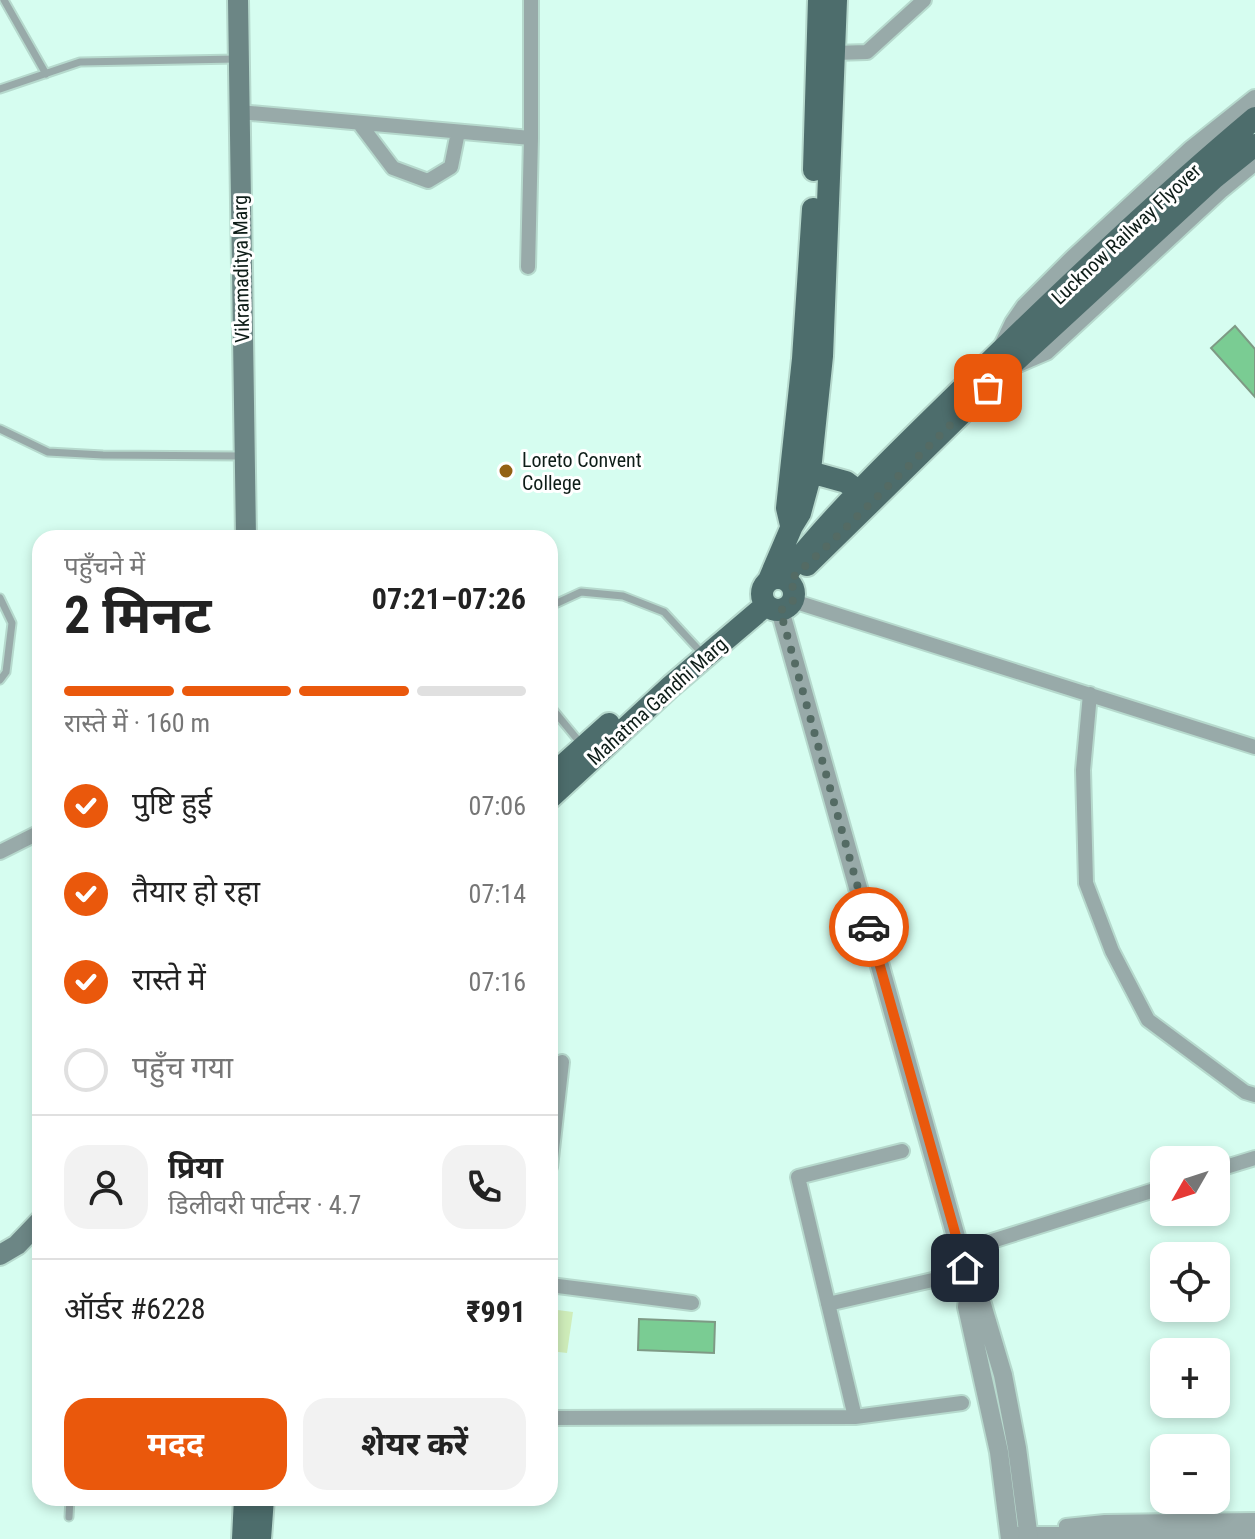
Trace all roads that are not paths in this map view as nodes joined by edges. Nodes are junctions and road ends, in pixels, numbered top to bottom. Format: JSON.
{"nodes":[{"id":1,"x":4,"y":0,"type":"edge"},
{"id":2,"x":238,"y":0,"type":"edge"},
{"id":3,"x":531,"y":0,"type":"edge"},
{"id":4,"x":819,"y":0,"type":"edge"},
{"id":5,"x":836,"y":0,"type":"edge"},
{"id":6,"x":924,"y":0,"type":"edge"},
{"id":7,"x":834,"y":53,"type":"junction"},
{"id":8,"x":238,"y":59,"type":"junction"},
{"id":9,"x":46,"y":74,"type":"junction"},
{"id":10,"x":0,"y":89,"type":"edge"},
{"id":11,"x":1255,"y":99,"type":"edge"},
{"id":12,"x":239,"y":112,"type":"junction"},
{"id":13,"x":1255,"y":118,"type":"edge"},
{"id":14,"x":359,"y":123,"type":"junction"},
{"id":15,"x":458,"y":132,"type":"junction"},
{"id":16,"x":531,"y":138,"type":"junction"},
{"id":17,"x":822,"y":144,"type":"junction"},
{"id":18,"x":1255,"y":145,"type":"edge"},
{"id":19,"x":1255,"y":161,"type":"edge"},
{"id":20,"x":528,"y":267,"type":"dead end"},
{"id":21,"x":1032,"y":334,"type":"junction"},
{"id":22,"x":1005,"y":359,"type":"junction"},
{"id":23,"x":0,"y":429,"type":"edge"},
{"id":24,"x":244,"y":456,"type":"junction"},
{"id":25,"x":810,"y":472,"type":"junction"},
{"id":26,"x":858,"y":491,"type":"junction"},
{"id":27,"x":792,"y":526,"type":"junction"},
{"id":28,"x":246,"y":530,"type":"edge"},
{"id":29,"x":778,"y":593,"type":"junction"},
{"id":30,"x":0,"y":598,"type":"edge"},
{"id":31,"x":558,"y":603,"type":"edge"},
{"id":32,"x":698,"y":649,"type":"junction"},
{"id":33,"x":0,"y":680,"type":"edge"},
{"id":34,"x":1090,"y":694,"type":"junction"},
{"id":35,"x":558,"y":716,"type":"edge"},
{"id":36,"x":583,"y":746,"type":"junction"},
{"id":37,"x":1255,"y":747,"type":"edge"},
{"id":38,"x":558,"y":769,"type":"edge"},
{"id":39,"x":558,"y":791,"type":"edge"},
{"id":40,"x":32,"y":836,"type":"edge"},
{"id":41,"x":0,"y":852,"type":"edge"},
{"id":42,"x":562,"y":1062,"type":"dead end"},
{"id":43,"x":1255,"y":1095,"type":"edge"},
{"id":44,"x":558,"y":1097,"type":"edge"},
{"id":45,"x":902,"y":1151,"type":"dead end"},
{"id":46,"x":1255,"y":1158,"type":"edge"},
{"id":47,"x":1230,"y":1166,"type":"edge"},
{"id":48,"x":1150,"y":1191,"type":"edge"},
{"id":49,"x":32,"y":1229,"type":"edge"},
{"id":50,"x":960,"y":1251,"type":"junction"},
{"id":51,"x":0,"y":1255,"type":"edge"},
{"id":52,"x":937,"y":1279,"type":"dead end"},
{"id":53,"x":558,"y":1286,"type":"edge"},
{"id":54,"x":692,"y":1303,"type":"dead end"},
{"id":55,"x":828,"y":1304,"type":"junction"},
{"id":56,"x":962,"y":1403,"type":"dead end"},
{"id":57,"x":855,"y":1417,"type":"junction"},
{"id":58,"x":558,"y":1418,"type":"edge"},
{"id":59,"x":70,"y":1506,"type":"edge"},
{"id":60,"x":246,"y":1506,"type":"edge"},
{"id":61,"x":261,"y":1506,"type":"edge"},
{"id":62,"x":69,"y":1517,"type":"dead end"},
{"id":63,"x":1255,"y":1520,"type":"edge"},
{"id":64,"x":1255,"y":1533,"type":"edge"},
{"id":65,"x":1023,"y":1537,"type":"edge"},
{"id":66,"x":252,"y":1538,"type":"edge"}],
"edges":[{"from":1,"to":9,"type":"lane"},
{"from":2,"to":8,"type":"main road","name":"Vikramaditya Marg"},
{"from":3,"to":16,"type":"street"},
{"from":4,"to":17,"type":"main road"},
{"from":5,"to":7,"type":"main road"},
{"from":6,"to":7,"type":"street"},
{"from":7,"to":17,"type":"main road"},
{"from":8,"to":9,"type":"lane"},
{"from":8,"to":12,"type":"main road","name":"Vikramaditya Marg"},
{"from":9,"to":10,"type":"lane"},
{"from":11,"to":22,"type":"street"},
{"from":12,"to":14,"type":"street"},
{"from":12,"to":24,"type":"main road","name":"Vikramaditya Marg"},
{"from":13,"to":21,"type":"main road","name":"Lucknow Railway Flyover"},
{"from":14,"to":15,"type":"street"},
{"from":14,"to":15,"type":"street"},
{"from":15,"to":16,"type":"street"},
{"from":16,"to":20,"type":"street"},
{"from":17,"to":25,"type":"main road"},
{"from":17,"to":27,"type":"main road"},
{"from":18,"to":21,"type":"main road","name":"Lucknow Railway Flyover"},
{"from":19,"to":22,"type":"street"},
{"from":21,"to":22,"type":"main road","name":"Lucknow Railway Flyover"},
{"from":22,"to":26,"type":"main road","name":"Mahatma Gandhi Marg"},
{"from":22,"to":29,"type":"main road","name":"Mahatma Gandhi Marg"},
{"from":23,"to":24,"type":"lane"},
{"from":24,"to":28,"type":"main road","name":"Vikramaditya Marg"},
{"from":25,"to":26,"type":"main road"},
{"from":25,"to":27,"type":"main road"},
{"from":26,"to":29,"type":"main road","name":"Mahatma Gandhi Marg"},
{"from":27,"to":29,"type":"main road"},
{"from":29,"to":32,"type":"main road","name":"Mahatma Gandhi Marg"},
{"from":29,"to":34,"type":"street"},
{"from":29,"to":39,"type":"main road","name":"Mahatma Gandhi Marg"},
{"from":29,"to":50,"type":"street"},
{"from":30,"to":33,"type":"lane"},
{"from":31,"to":32,"type":"lane"},
{"from":32,"to":36,"type":"main road","name":"Mahatma Gandhi Marg"},
{"from":34,"to":37,"type":"street"},
{"from":34,"to":43,"type":"street"},
{"from":35,"to":36,"type":"lane"},
{"from":36,"to":38,"type":"main road","name":"Mahatma Gandhi Marg"},
{"from":40,"to":41,"type":"street"},
{"from":42,"to":44,"type":"street"},
{"from":45,"to":55,"type":"street"},
{"from":46,"to":47,"type":"street"},
{"from":48,"to":50,"type":"street"},
{"from":49,"to":51,"type":"main road"},
{"from":50,"to":65,"type":"street"},
{"from":52,"to":55,"type":"street"},
{"from":53,"to":54,"type":"street"},
{"from":55,"to":57,"type":"street"},
{"from":56,"to":57,"type":"street"},
{"from":57,"to":58,"type":"street"},
{"from":59,"to":62,"type":"lane"},
{"from":60,"to":66,"type":"main road"},
{"from":61,"to":66,"type":"main road"},
{"from":63,"to":65,"type":"street"},
{"from":64,"to":65,"type":"street"}]}
